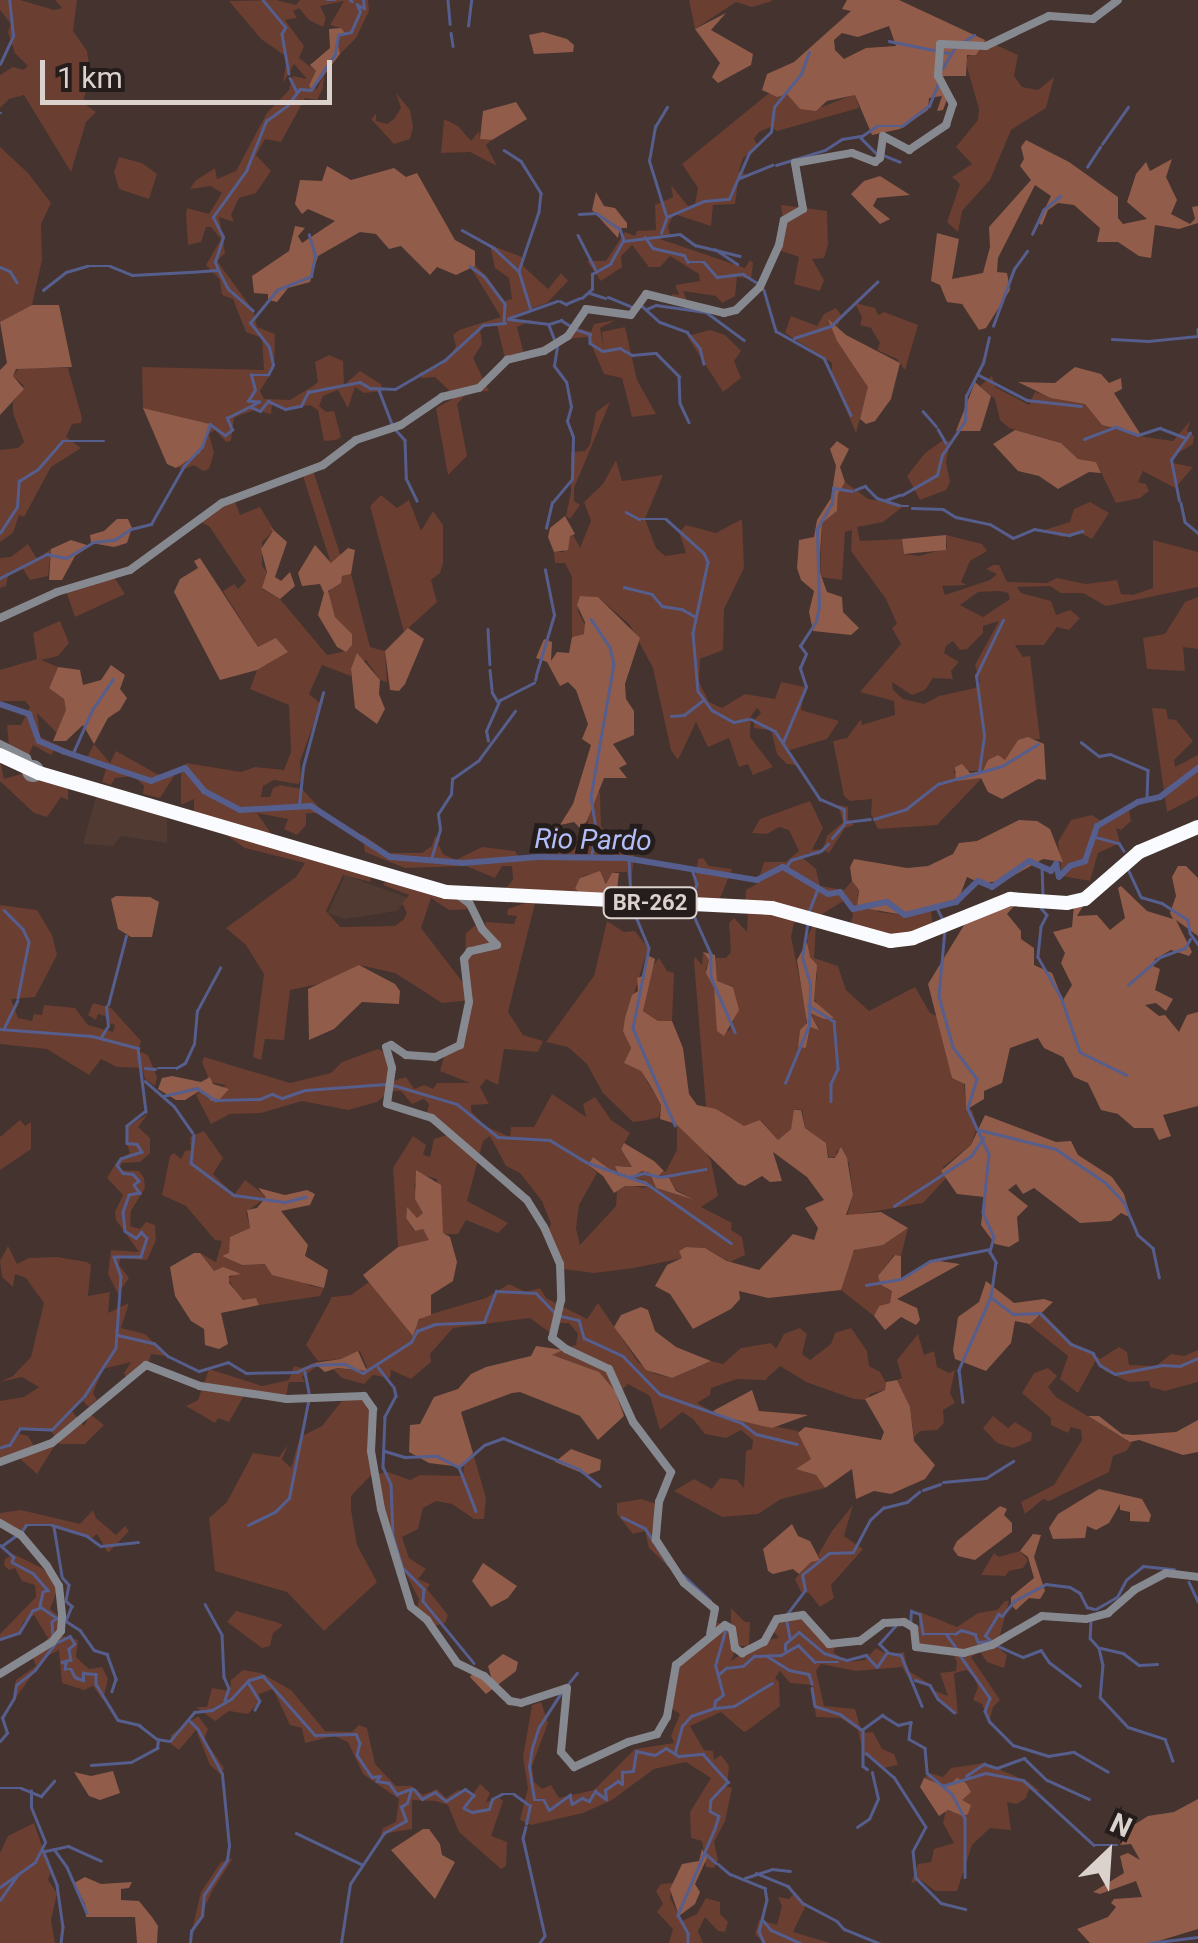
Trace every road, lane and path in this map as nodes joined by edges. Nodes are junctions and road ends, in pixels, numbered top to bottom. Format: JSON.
{"nodes":[{"id":1,"x":1118,"y":0,"type":"edge"},
{"id":2,"x":0,"y":618,"type":"edge"},
{"id":3,"x":0,"y":744,"type":"edge"},
{"id":4,"x":28,"y":769,"type":"edge"},
{"id":5,"x":1198,"y":826,"type":"edge"},
{"id":6,"x":457,"y":894,"type":"junction"},
{"id":7,"x":0,"y":1462,"type":"edge"},
{"id":8,"x":0,"y":1522,"type":"edge"},
{"id":9,"x":1198,"y":1577,"type":"edge"},
{"id":10,"x":708,"y":1638,"type":"junction"},
{"id":11,"x":0,"y":1674,"type":"edge"}],
"edges":[{"from":1,"to":2,"type":"street"},
{"from":3,"to":4,"type":"street"},
{"from":4,"to":6,"type":"highway","number":"BR-262"},
{"from":5,"to":6,"type":"highway","number":"BR-262"},
{"from":6,"to":10,"type":"street"},
{"from":7,"to":10,"type":"street"},
{"from":8,"to":11,"type":"street"},
{"from":9,"to":10,"type":"street"}]}
